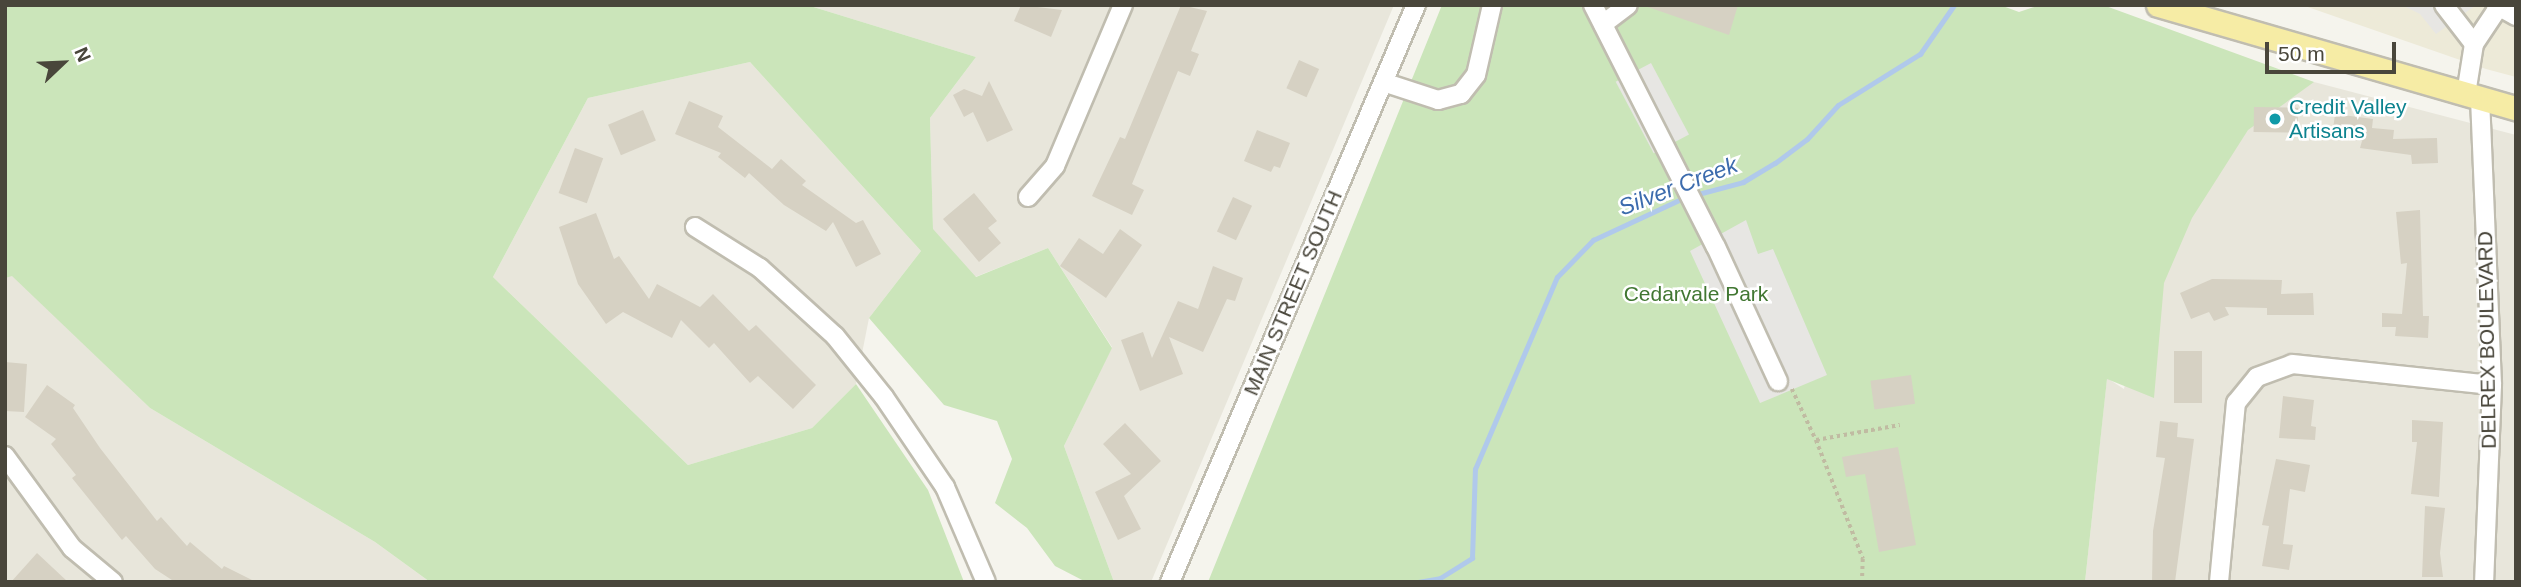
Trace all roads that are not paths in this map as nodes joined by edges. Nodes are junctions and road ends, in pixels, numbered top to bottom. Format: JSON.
{"nodes":[{"id":1,"x":1123,"y":5,"type":"edge"},
{"id":2,"x":1416,"y":5,"type":"edge"},
{"id":3,"x":1492,"y":5,"type":"edge"},
{"id":4,"x":1593,"y":5,"type":"edge"},
{"id":5,"x":1628,"y":5,"type":"edge"},
{"id":6,"x":2158,"y":5,"type":"edge"},
{"id":7,"x":2444,"y":5,"type":"edge"},
{"id":8,"x":2497,"y":6,"type":"edge"},
{"id":9,"x":2516,"y":16,"type":"edge"},
{"id":10,"x":1602,"y":24,"type":"junction"},
{"id":11,"x":2474,"y":44,"type":"junction"},
{"id":12,"x":1383,"y":82,"type":"junction"},
{"id":13,"x":2473,"y":96,"type":"junction"},
{"id":14,"x":2516,"y":108,"type":"edge"},
{"id":15,"x":1028,"y":197,"type":"dead end"},
{"id":16,"x":695,"y":227,"type":"dead end"},
{"id":17,"x":1782,"y":379,"type":"road end"},
{"id":18,"x":2492,"y":385,"type":"junction"},
{"id":19,"x":5,"y":456,"type":"edge"},
{"id":20,"x":113,"y":582,"type":"edge"},
{"id":21,"x":986,"y":582,"type":"edge"},
{"id":22,"x":1170,"y":582,"type":"edge"},
{"id":23,"x":2219,"y":582,"type":"edge"},
{"id":24,"x":2484,"y":582,"type":"edge"}],
"edges":[{"from":1,"to":15,"type":"street"},
{"from":2,"to":12,"type":"street","name":"MAIN STREET SOUTH"},
{"from":3,"to":12,"type":"street"},
{"from":4,"to":10,"type":"street"},
{"from":5,"to":10,"type":"street"},
{"from":6,"to":13,"type":"main road"},
{"from":7,"to":11,"type":"street"},
{"from":8,"to":9,"type":"street"},
{"from":8,"to":11,"type":"street"},
{"from":10,"to":17,"type":"street"},
{"from":11,"to":13,"type":"street","name":"DELREX BOULEVARD"},
{"from":12,"to":22,"type":"street","name":"MAIN STREET SOUTH"},
{"from":13,"to":14,"type":"main road"},
{"from":13,"to":18,"type":"street","name":"DELREX BOULEVARD"},
{"from":16,"to":21,"type":"street"},
{"from":18,"to":23,"type":"street"},
{"from":18,"to":24,"type":"street","name":"DELREX BOULEVARD"},
{"from":19,"to":20,"type":"street"}]}
